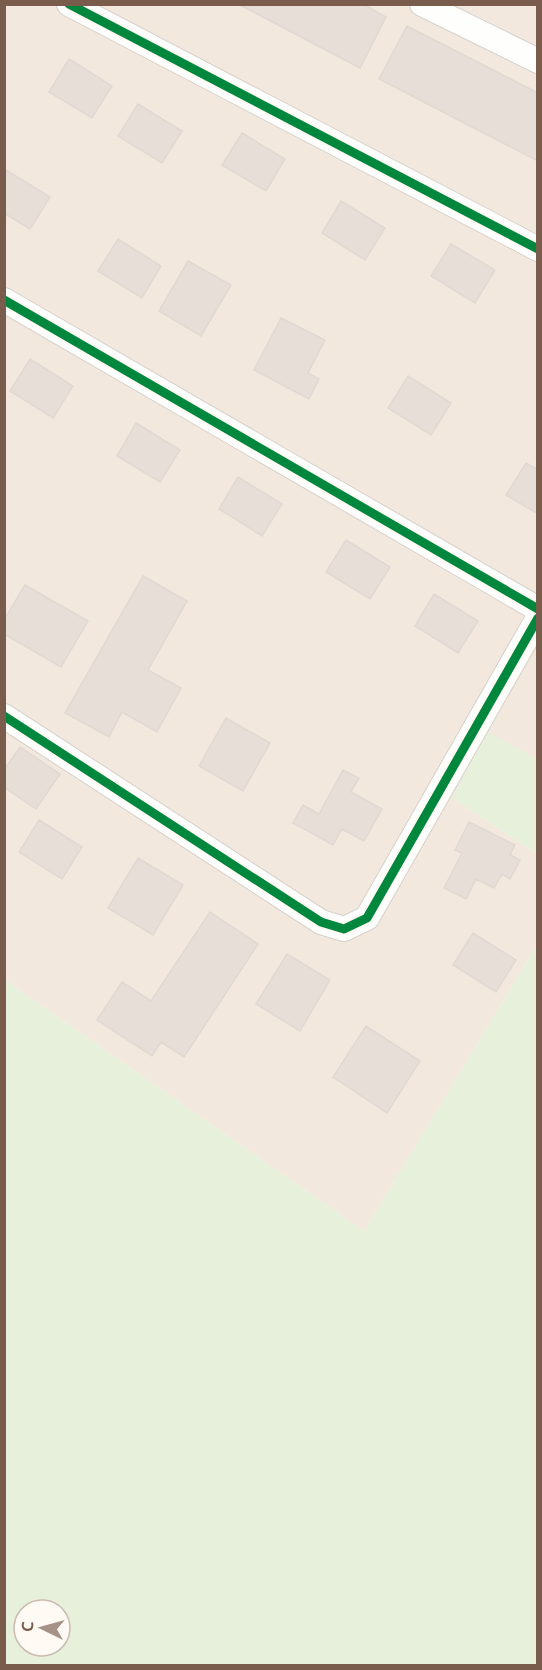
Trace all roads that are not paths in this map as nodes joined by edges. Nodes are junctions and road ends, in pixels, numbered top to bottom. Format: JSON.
{"nodes":[{"id":1,"x":69,"y":4,"type":"edge"},
{"id":2,"x":422,"y":4,"type":"edge"},
{"id":3,"x":537,"y":61,"type":"edge"},
{"id":4,"x":537,"y":249,"type":"edge"},
{"id":5,"x":4,"y":300,"type":"edge"},
{"id":6,"x":537,"y":609,"type":"edge"},
{"id":7,"x":537,"y":618,"type":"edge"},
{"id":8,"x":4,"y":716,"type":"edge"}],
"edges":[{"from":1,"to":4,"type":"street"},
{"from":2,"to":3,"type":"street"},
{"from":5,"to":6,"type":"street"},
{"from":7,"to":8,"type":"street"}]}
